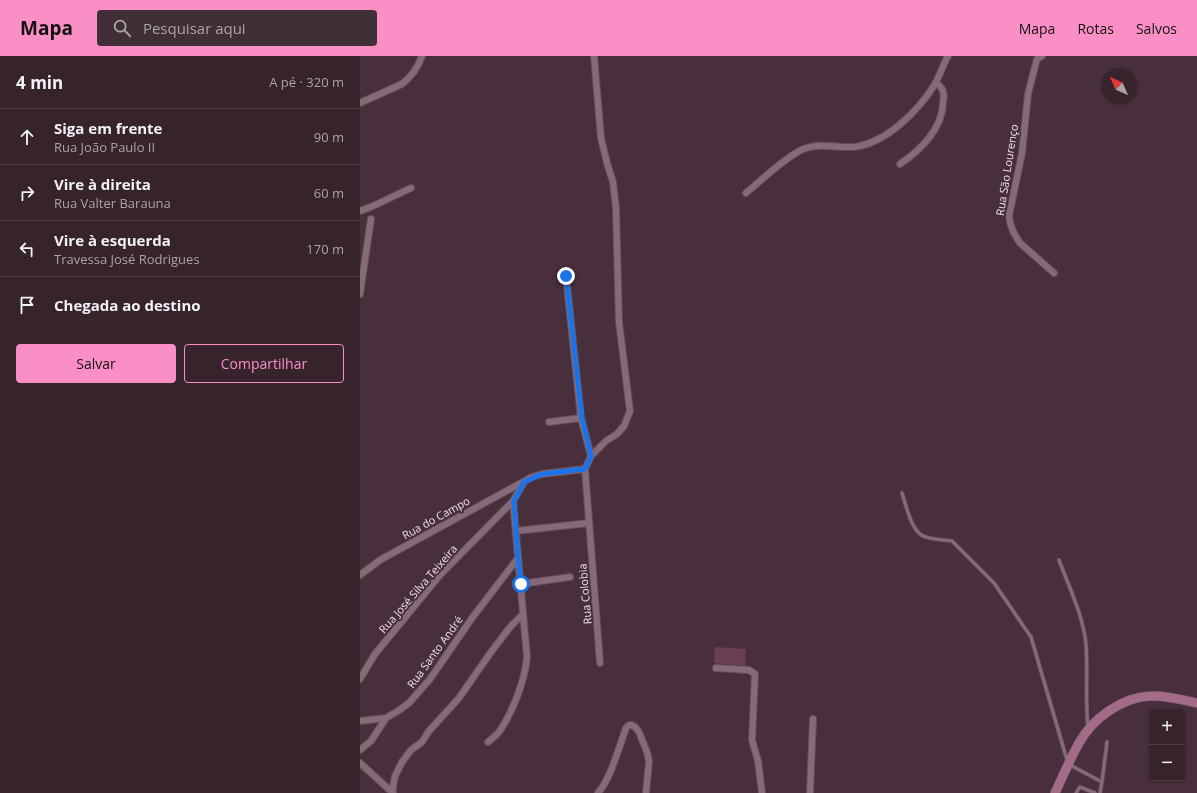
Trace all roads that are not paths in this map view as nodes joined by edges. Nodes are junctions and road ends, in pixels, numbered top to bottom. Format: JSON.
{"nodes":[{"id":1,"x":422,"y":56,"type":"edge"},
{"id":2,"x":594,"y":56,"type":"edge"},
{"id":3,"x":948,"y":56,"type":"edge"},
{"id":4,"x":1038,"y":57,"type":"edge"},
{"id":5,"x":936,"y":82,"type":"junction"},
{"id":6,"x":360,"y":103,"type":"edge"},
{"id":7,"x":900,"y":164,"type":"dead end"},
{"id":8,"x":411,"y":188,"type":"dead end"},
{"id":9,"x":746,"y":193,"type":"dead end"},
{"id":10,"x":360,"y":211,"type":"edge"},
{"id":11,"x":371,"y":219,"type":"dead end"},
{"id":12,"x":363,"y":260,"type":"edge"},
{"id":13,"x":1054,"y":273,"type":"dead end"},
{"id":14,"x":566,"y":276,"type":"dead end"},
{"id":15,"x":360,"y":294,"type":"edge"},
{"id":16,"x":582,"y":418,"type":"junction"},
{"id":17,"x":549,"y":422,"type":"dead end"},
{"id":18,"x":591,"y":456,"type":"junction"},
{"id":19,"x":585,"y":469,"type":"junction"},
{"id":20,"x":524,"y":482,"type":"junction"},
{"id":21,"x":902,"y":493,"type":"dead end"},
{"id":22,"x":514,"y":501,"type":"junction"},
{"id":23,"x":589,"y":523,"type":"junction"},
{"id":24,"x":516,"y":531,"type":"junction"},
{"id":25,"x":518,"y":558,"type":"junction"},
{"id":26,"x":1059,"y":560,"type":"dead end"},
{"id":27,"x":360,"y":575,"type":"edge"},
{"id":28,"x":570,"y":577,"type":"dead end"},
{"id":29,"x":521,"y":584,"type":"junction"},
{"id":30,"x":523,"y":614,"type":"junction"},
{"id":31,"x":600,"y":663,"type":"dead end"},
{"id":32,"x":716,"y":668,"type":"dead end"},
{"id":33,"x":360,"y":679,"type":"edge"},
{"id":34,"x":1197,"y":703,"type":"edge"},
{"id":35,"x":386,"y":718,"type":"junction"},
{"id":36,"x":813,"y":719,"type":"dead end"},
{"id":37,"x":360,"y":721,"type":"edge"},
{"id":38,"x":1088,"y":729,"type":"junction"},
{"id":39,"x":488,"y":742,"type":"dead end"},
{"id":40,"x":1107,"y":742,"type":"dead end"},
{"id":41,"x":360,"y":750,"type":"edge"},
{"id":42,"x":360,"y":763,"type":"edge"},
{"id":43,"x":1069,"y":764,"type":"junction"},
{"id":44,"x":1102,"y":782,"type":"junction"},
{"id":45,"x":392,"y":793,"type":"edge"},
{"id":46,"x":598,"y":793,"type":"edge"},
{"id":47,"x":646,"y":793,"type":"edge"},
{"id":48,"x":762,"y":793,"type":"edge"},
{"id":49,"x":810,"y":793,"type":"edge"},
{"id":50,"x":1055,"y":793,"type":"edge"},
{"id":51,"x":1076,"y":793,"type":"edge"},
{"id":52,"x":1095,"y":793,"type":"edge"},
{"id":53,"x":1100,"y":793,"type":"edge"}],
"edges":[{"from":1,"to":6,"type":"street"},
{"from":2,"to":18,"type":"street"},
{"from":3,"to":5,"type":"street"},
{"from":4,"to":13,"type":"street","name":"Rua São Lourenço"},
{"from":5,"to":7,"type":"street"},
{"from":5,"to":9,"type":"street"},
{"from":8,"to":10,"type":"street"},
{"from":11,"to":12,"type":"street"},
{"from":12,"to":15,"type":"street"},
{"from":14,"to":16,"type":"street"},
{"from":16,"to":17,"type":"street"},
{"from":16,"to":18,"type":"street"},
{"from":18,"to":19,"type":"street"},
{"from":19,"to":20,"type":"street","name":"Rua do Campo"},
{"from":19,"to":23,"type":"street","name":"Rua Colobia"},
{"from":20,"to":22,"type":"street"},
{"from":20,"to":27,"type":"street","name":"Rua do Campo"},
{"from":21,"to":43,"type":"lane"},
{"from":22,"to":24,"type":"street"},
{"from":22,"to":33,"type":"street","name":"Rua José Silva Teixeira"},
{"from":23,"to":24,"type":"street"},
{"from":23,"to":31,"type":"street","name":"Rua Colobia"},
{"from":24,"to":25,"type":"street"},
{"from":25,"to":29,"type":"street"},
{"from":25,"to":35,"type":"street","name":"Rua Santo André"},
{"from":26,"to":38,"type":"lane"},
{"from":28,"to":29,"type":"street"},
{"from":29,"to":30,"type":"street"},
{"from":30,"to":39,"type":"street"},
{"from":30,"to":45,"type":"street"},
{"from":32,"to":48,"type":"street"},
{"from":34,"to":38,"type":"main road"},
{"from":35,"to":37,"type":"street"},
{"from":35,"to":41,"type":"street","name":"Rua Santo André"},
{"from":36,"to":49,"type":"street"},
{"from":38,"to":43,"type":"main road"},
{"from":40,"to":44,"type":"lane"},
{"from":42,"to":45,"type":"street"},
{"from":43,"to":44,"type":"lane"},
{"from":43,"to":50,"type":"main road"},
{"from":44,"to":53,"type":"lane"},
{"from":46,"to":47,"type":"street"},
{"from":51,"to":52,"type":"lane"}]}
